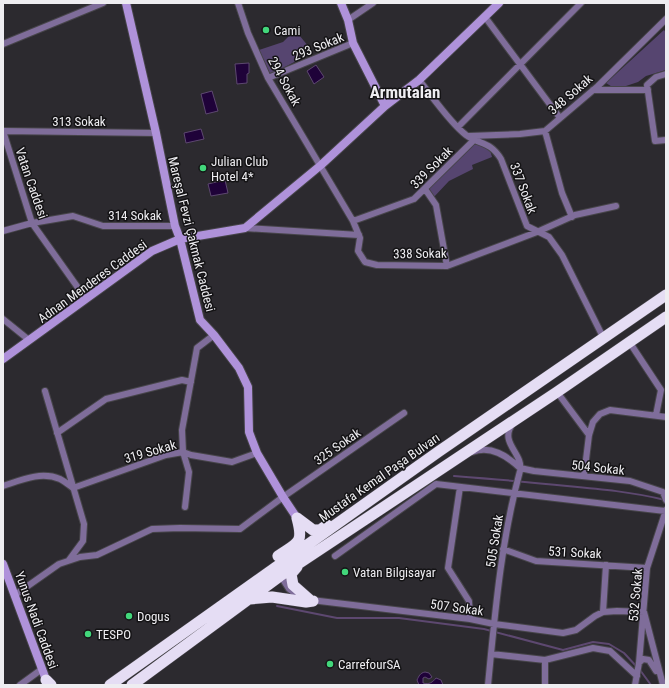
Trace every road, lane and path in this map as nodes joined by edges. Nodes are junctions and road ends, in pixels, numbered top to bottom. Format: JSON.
{"nodes":[{"id":1,"x":103,"y":3,"type":"edge"},
{"id":2,"x":126,"y":3,"type":"edge"},
{"id":3,"x":238,"y":3,"type":"edge"},
{"id":4,"x":341,"y":3,"type":"edge"},
{"id":5,"x":373,"y":3,"type":"edge"},
{"id":6,"x":581,"y":3,"type":"edge"},
{"id":7,"x":493,"y":5,"type":"edge"},
{"id":8,"x":485,"y":17,"type":"junction"},
{"id":9,"x":348,"y":20,"type":"junction"},
{"id":10,"x":664,"y":24,"type":"edge"},
{"id":11,"x":353,"y":43,"type":"junction"},
{"id":12,"x":3,"y":44,"type":"edge"},
{"id":13,"x":519,"y":64,"type":"junction"},
{"id":14,"x":666,"y":74,"type":"edge"},
{"id":15,"x":268,"y":78,"type":"junction"},
{"id":16,"x":419,"y":80,"type":"junction"},
{"id":17,"x":593,"y":90,"type":"junction"},
{"id":18,"x":648,"y":90,"type":"junction"},
{"id":19,"x":385,"y":106,"type":"junction"},
{"id":20,"x":560,"y":118,"type":"junction"},
{"id":21,"x":458,"y":128,"type":"junction"},
{"id":22,"x":3,"y":131,"type":"edge"},
{"id":23,"x":545,"y":131,"type":"junction"},
{"id":24,"x":156,"y":132,"type":"junction"},
{"id":25,"x":467,"y":136,"type":"junction"},
{"id":26,"x":475,"y":139,"type":"junction"},
{"id":27,"x":666,"y":140,"type":"edge"},
{"id":28,"x":321,"y":165,"type":"junction"},
{"id":29,"x":425,"y":189,"type":"junction"},
{"id":30,"x":616,"y":206,"type":"dead end"},
{"id":31,"x":572,"y":217,"type":"junction"},
{"id":32,"x":354,"y":221,"type":"junction"},
{"id":33,"x":32,"y":223,"type":"junction"},
{"id":34,"x":175,"y":226,"type":"junction"},
{"id":35,"x":245,"y":228,"type":"junction"},
{"id":36,"x":3,"y":231,"type":"edge"},
{"id":37,"x":537,"y":232,"type":"junction"},
{"id":38,"x":359,"y":235,"type":"junction"},
{"id":39,"x":180,"y":240,"type":"junction"},
{"id":40,"x":447,"y":266,"type":"junction"},
{"id":41,"x":666,"y":295,"type":"edge"},
{"id":42,"x":86,"y":299,"type":"junction"},
{"id":43,"x":666,"y":317,"type":"edge"},
{"id":44,"x":3,"y":319,"type":"edge"},
{"id":45,"x":214,"y":335,"type":"junction"},
{"id":46,"x":603,"y":337,"type":"junction"},
{"id":47,"x":29,"y":340,"type":"junction"},
{"id":48,"x":630,"y":342,"type":"junction"},
{"id":49,"x":3,"y":359,"type":"edge"},
{"id":50,"x":191,"y":382,"type":"junction"},
{"id":51,"x":45,"y":391,"type":"dead end"},
{"id":52,"x":557,"y":392,"type":"junction"},
{"id":53,"x":404,"y":413,"type":"dead end"},
{"id":54,"x":656,"y":416,"type":"junction"},
{"id":55,"x":666,"y":417,"type":"edge"},
{"id":56,"x":518,"y":418,"type":"junction"},
{"id":57,"x":57,"y":433,"type":"junction"},
{"id":58,"x":589,"y":435,"type":"junction"},
{"id":59,"x":184,"y":452,"type":"junction"},
{"id":60,"x":257,"y":453,"type":"junction"},
{"id":61,"x":460,"y":456,"type":"junction"},
{"id":62,"x":520,"y":468,"type":"junction"},
{"id":63,"x":584,"y":476,"type":"junction"},
{"id":64,"x":396,"y":482,"type":"junction"},
{"id":65,"x":3,"y":486,"type":"edge"},
{"id":66,"x":460,"y":487,"type":"junction"},
{"id":67,"x":73,"y":488,"type":"junction"},
{"id":68,"x":514,"y":492,"type":"junction"},
{"id":69,"x":283,"y":497,"type":"junction"},
{"id":70,"x":666,"y":500,"type":"edge"},
{"id":71,"x":185,"y":507,"type":"dead end"},
{"id":72,"x":666,"y":511,"type":"edge"},
{"id":73,"x":297,"y":518,"type":"junction"},
{"id":74,"x":503,"y":549,"type":"junction"},
{"id":75,"x":335,"y":556,"type":"dead end"},
{"id":76,"x":69,"y":560,"type":"junction"},
{"id":77,"x":300,"y":563,"type":"junction"},
{"id":78,"x":3,"y":564,"type":"edge"},
{"id":79,"x":606,"y":565,"type":"junction"},
{"id":80,"x":647,"y":568,"type":"junction"},
{"id":81,"x":278,"y":572,"type":"junction"},
{"id":82,"x":15,"y":595,"type":"junction"},
{"id":83,"x":247,"y":600,"type":"junction"},
{"id":84,"x":311,"y":601,"type":"junction"},
{"id":85,"x":225,"y":602,"type":"junction"},
{"id":86,"x":603,"y":612,"type":"junction"},
{"id":87,"x":644,"y":612,"type":"junction"},
{"id":88,"x":470,"y":619,"type":"junction"},
{"id":89,"x":494,"y":624,"type":"junction"},
{"id":90,"x":491,"y":654,"type":"junction"},
{"id":91,"x":546,"y":660,"type":"junction"},
{"id":92,"x":639,"y":662,"type":"junction"},
{"id":93,"x":42,"y":669,"type":"junction"},
{"id":94,"x":124,"y":674,"type":"junction"},
{"id":95,"x":637,"y":676,"type":"junction"},
{"id":96,"x":660,"y":677,"type":"junction"},
{"id":97,"x":48,"y":683,"type":"edge"},
{"id":98,"x":20,"y":685,"type":"edge"},
{"id":99,"x":106,"y":685,"type":"edge"},
{"id":100,"x":110,"y":685,"type":"edge"},
{"id":101,"x":132,"y":685,"type":"edge"},
{"id":102,"x":488,"y":685,"type":"edge"},
{"id":103,"x":545,"y":685,"type":"edge"},
{"id":104,"x":635,"y":685,"type":"edge"},
{"id":105,"x":663,"y":685,"type":"edge"}],
"edges":[{"from":1,"to":12,"type":"street"},
{"from":2,"to":24,"type":"street","name":"Mareşal Fevzi Çakmak Caddesi"},
{"from":3,"to":15,"type":"street","name":"294 Sokak"},
{"from":4,"to":9,"type":"street"},
{"from":5,"to":9,"type":"street"},
{"from":6,"to":13,"type":"street"},
{"from":7,"to":8,"type":"street","name":"Adnan Menderes Caddesi"},
{"from":8,"to":13,"type":"street"},
{"from":8,"to":16,"type":"street","name":"Adnan Menderes Caddesi"},
{"from":9,"to":11,"type":"street"},
{"from":10,"to":17,"type":"street","name":"348 Sokak"},
{"from":11,"to":15,"type":"street","name":"293 Sokak"},
{"from":11,"to":19,"type":"street"},
{"from":13,"to":20,"type":"street"},
{"from":13,"to":21,"type":"street"},
{"from":14,"to":18,"type":"street"},
{"from":15,"to":28,"type":"street","name":"294 Sokak"},
{"from":16,"to":19,"type":"street","name":"Adnan Menderes Caddesi"},
{"from":16,"to":21,"type":"street","name":"337 Sokak"},
{"from":17,"to":18,"type":"street"},
{"from":17,"to":20,"type":"street","name":"348 Sokak"},
{"from":18,"to":27,"type":"street"},
{"from":19,"to":28,"type":"street","name":"Adnan Menderes Caddesi"},
{"from":20,"to":23,"type":"street","name":"348 Sokak"},
{"from":21,"to":25,"type":"street","name":"337 Sokak"},
{"from":22,"to":24,"type":"street","name":"313 Sokak"},
{"from":22,"to":33,"type":"street","name":"Vatan Caddesi"},
{"from":23,"to":25,"type":"street","name":"348 Sokak"},
{"from":23,"to":31,"type":"street"},
{"from":24,"to":34,"type":"street","name":"Mareşal Fevzi Çakmak Caddesi"},
{"from":25,"to":26,"type":"street","name":"337 Sokak"},
{"from":26,"to":29,"type":"street","name":"339 Sokak"},
{"from":26,"to":37,"type":"street","name":"337 Sokak"},
{"from":28,"to":32,"type":"street","name":"294 Sokak"},
{"from":28,"to":35,"type":"street","name":"Adnan Menderes Caddesi"},
{"from":29,"to":32,"type":"street","name":"339 Sokak"},
{"from":29,"to":40,"type":"street"},
{"from":30,"to":31,"type":"street","name":"338 Sokak"},
{"from":31,"to":37,"type":"street","name":"338 Sokak"},
{"from":32,"to":38,"type":"street","name":"338 Sokak"},
{"from":33,"to":34,"type":"street","name":"314 Sokak"},
{"from":33,"to":36,"type":"street","name":"314 Sokak"},
{"from":33,"to":42,"type":"street","name":"Vatan Caddesi"},
{"from":34,"to":39,"type":"street","name":"Mareşal Fevzi Çakmak Caddesi"},
{"from":35,"to":38,"type":"street"},
{"from":35,"to":39,"type":"street","name":"Adnan Menderes Caddesi"},
{"from":37,"to":40,"type":"street","name":"338 Sokak"},
{"from":37,"to":46,"type":"street","name":"337 Sokak"},
{"from":38,"to":40,"type":"street","name":"338 Sokak"},
{"from":39,"to":42,"type":"street","name":"Adnan Menderes Caddesi"},
{"from":39,"to":45,"type":"street","name":"Mareşal Fevzi Çakmak Caddesi"},
{"from":41,"to":46,"type":"highway","name":"Mustafa Kemal Paşa Bulvarı"},
{"from":42,"to":47,"type":"street","name":"Adnan Menderes Caddesi"},
{"from":43,"to":48,"type":"highway","name":"Mustafa Kemal Paşa Bulvarı"},
{"from":44,"to":47,"type":"street"},
{"from":45,"to":50,"type":"street"},
{"from":45,"to":60,"type":"street","name":"Mareşal Fevzi Çakmak Caddesi"},
{"from":46,"to":64,"type":"highway","name":"Mustafa Kemal Paşa Bulvarı"},
{"from":47,"to":49,"type":"street","name":"Adnan Menderes Caddesi"},
{"from":48,"to":52,"type":"highway","name":"Mustafa Kemal Paşa Bulvarı"},
{"from":48,"to":54,"type":"street"},
{"from":50,"to":57,"type":"street"},
{"from":50,"to":59,"type":"street"},
{"from":51,"to":57,"type":"street"},
{"from":52,"to":56,"type":"highway","name":"Mustafa Kemal Paşa Bulvarı"},
{"from":52,"to":58,"type":"street"},
{"from":53,"to":69,"type":"street","name":"325 Sokak"},
{"from":54,"to":55,"type":"street"},
{"from":54,"to":58,"type":"street"},
{"from":56,"to":61,"type":"highway","name":"Mustafa Kemal Paşa Bulvarı"},
{"from":56,"to":62,"type":"street"},
{"from":57,"to":67,"type":"street"},
{"from":58,"to":63,"type":"street"},
{"from":59,"to":60,"type":"street","name":"319 Sokak"},
{"from":59,"to":67,"type":"street","name":"319 Sokak"},
{"from":59,"to":71,"type":"street"},
{"from":60,"to":69,"type":"street","name":"Mareşal Fevzi Çakmak Caddesi"},
{"from":61,"to":62,"type":"street"},
{"from":61,"to":77,"type":"highway","name":"Mustafa Kemal Paşa Bulvarı"},
{"from":62,"to":63,"type":"street","name":"504 Sokak"},
{"from":62,"to":68,"type":"street","name":"505 Sokak"},
{"from":63,"to":70,"type":"street","name":"504 Sokak"},
{"from":64,"to":73,"type":"highway"},
{"from":64,"to":81,"type":"highway","name":"Mustafa Kemal Paşa Bulvarı"},
{"from":65,"to":67,"type":"street"},
{"from":66,"to":68,"type":"street"},
{"from":66,"to":75,"type":"street"},
{"from":66,"to":88,"type":"street"},
{"from":67,"to":76,"type":"street"},
{"from":68,"to":72,"type":"street"},
{"from":68,"to":74,"type":"street","name":"505 Sokak"},
{"from":69,"to":73,"type":"street","name":"Mareşal Fevzi Çakmak Caddesi"},
{"from":69,"to":76,"type":"street","name":"325 Sokak"},
{"from":72,"to":80,"type":"street","name":"532 Sokak"},
{"from":73,"to":85,"type":"highway"},
{"from":74,"to":79,"type":"street","name":"531 Sokak"},
{"from":74,"to":89,"type":"street","name":"505 Sokak"},
{"from":76,"to":82,"type":"street"},
{"from":77,"to":81,"type":"highway","name":"Mustafa Kemal Paşa Bulvarı"},
{"from":77,"to":84,"type":"highway"},
{"from":78,"to":82,"type":"street","name":"Yunus Nadi Caddesi"},
{"from":79,"to":80,"type":"street","name":"531 Sokak"},
{"from":79,"to":86,"type":"street"},
{"from":80,"to":87,"type":"street","name":"532 Sokak"},
{"from":81,"to":83,"type":"highway","name":"Mustafa Kemal Paşa Bulvarı"},
{"from":81,"to":84,"type":"street","name":"507 Sokak"},
{"from":81,"to":85,"type":"highway","name":"Mustafa Kemal Paşa Bulvarı"},
{"from":82,"to":93,"type":"street","name":"Yunus Nadi Caddesi"},
{"from":83,"to":84,"type":"highway"},
{"from":83,"to":101,"type":"highway","name":"Mustafa Kemal Paşa Bulvarı"},
{"from":84,"to":88,"type":"street","name":"507 Sokak"},
{"from":85,"to":94,"type":"highway","name":"Mustafa Kemal Paşa Bulvarı"},
{"from":86,"to":87,"type":"street","name":"507 Sokak"},
{"from":86,"to":89,"type":"street","name":"507 Sokak"},
{"from":87,"to":92,"type":"street","name":"532 Sokak"},
{"from":87,"to":96,"type":"street"},
{"from":88,"to":89,"type":"street","name":"507 Sokak"},
{"from":89,"to":90,"type":"street","name":"505 Sokak"},
{"from":90,"to":91,"type":"street"},
{"from":90,"to":102,"type":"street","name":"505 Sokak"},
{"from":91,"to":95,"type":"street"},
{"from":91,"to":103,"type":"street"},
{"from":92,"to":95,"type":"street","name":"532 Sokak"},
{"from":92,"to":96,"type":"street"},
{"from":93,"to":97,"type":"street","name":"Yunus Nadi Caddesi"},
{"from":93,"to":98,"type":"street"},
{"from":94,"to":99,"type":"highway"},
{"from":94,"to":100,"type":"highway","name":"Mustafa Kemal Paşa Bulvarı"},
{"from":95,"to":104,"type":"street","name":"532 Sokak"},
{"from":96,"to":105,"type":"street"}]}
